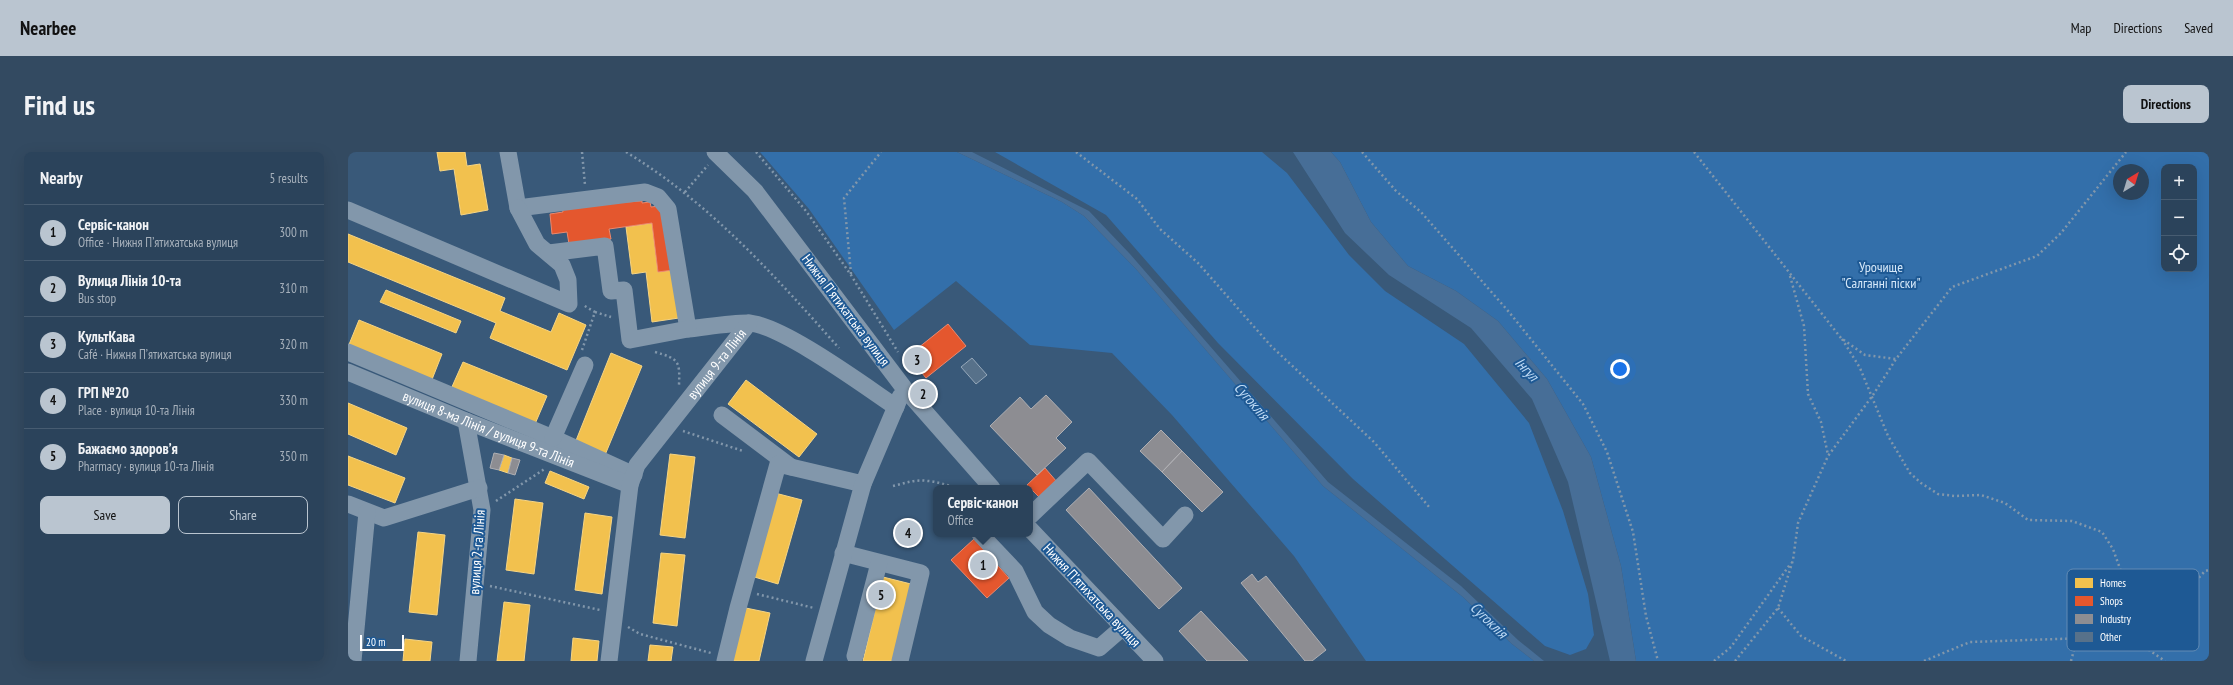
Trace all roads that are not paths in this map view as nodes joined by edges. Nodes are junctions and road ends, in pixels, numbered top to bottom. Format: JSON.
{"nodes":[{"id":1,"x":508,"y":152,"type":"edge"},
{"id":2,"x":716,"y":153,"type":"edge"},
{"id":3,"x":518,"y":208,"type":"junction"},
{"id":4,"x":348,"y":210,"type":"edge"},
{"id":5,"x":549,"y":253,"type":"junction"},
{"id":6,"x":749,"y":323,"type":"junction"},
{"id":7,"x":688,"y":329,"type":"junction"},
{"id":8,"x":348,"y":352,"type":"edge"},
{"id":9,"x":585,"y":365,"type":"road end"},
{"id":10,"x":348,"y":372,"type":"edge"},
{"id":11,"x":904,"y":388,"type":"junction"},
{"id":12,"x":896,"y":407,"type":"junction"},
{"id":13,"x":722,"y":415,"type":"dead end"},
{"id":14,"x":466,"y":421,"type":"junction"},
{"id":15,"x":553,"y":438,"type":"junction"},
{"id":16,"x":792,"y":467,"type":"junction"},
{"id":17,"x":632,"y":480,"type":"junction"},
{"id":18,"x":864,"y":484,"type":"junction"},
{"id":19,"x":989,"y":485,"type":"edge"},
{"id":20,"x":479,"y":488,"type":"junction"},
{"id":21,"x":348,"y":504,"type":"edge"},
{"id":22,"x":367,"y":512,"type":"junction"},
{"id":23,"x":1033,"y":513,"type":"edge"},
{"id":24,"x":1185,"y":515,"type":"dead end"},
{"id":25,"x":1033,"y":532,"type":"edge"},
{"id":26,"x":983,"y":537,"type":"edge"},
{"id":27,"x":843,"y":553,"type":"junction"},
{"id":28,"x":878,"y":563,"type":"junction"},
{"id":29,"x":1122,"y":628,"type":"junction"},
{"id":30,"x":1098,"y":654,"type":"edge"},
{"id":31,"x":855,"y":656,"type":"dead end"},
{"id":32,"x":353,"y":661,"type":"edge"},
{"id":33,"x":468,"y":661,"type":"edge"},
{"id":34,"x":609,"y":661,"type":"edge"},
{"id":35,"x":725,"y":661,"type":"edge"},
{"id":36,"x":814,"y":661,"type":"edge"},
{"id":37,"x":900,"y":661,"type":"edge"},
{"id":38,"x":1155,"y":661,"type":"edge"}],
"edges":[{"from":1,"to":3,"type":"street"},
{"from":2,"to":11,"type":"street","name":"Нижня Пʼятихатська вулиця"},
{"from":3,"to":5,"type":"street"},
{"from":3,"to":7,"type":"street"},
{"from":4,"to":5,"type":"street"},
{"from":5,"to":7,"type":"street"},
{"from":6,"to":7,"type":"street"},
{"from":6,"to":12,"type":"street","name":"вулиця 9-та Лінія"},
{"from":6,"to":17,"type":"street","name":"вулиця 9-та Лінія"},
{"from":8,"to":15,"type":"street"},
{"from":9,"to":15,"type":"street"},
{"from":10,"to":14,"type":"street","name":"вулиця 8-ма Лінія / вулиця 9-та Лінія"},
{"from":11,"to":12,"type":"street"},
{"from":11,"to":19,"type":"street","name":"Нижня Пʼятихатська вулиця"},
{"from":12,"to":18,"type":"street"},
{"from":13,"to":16,"type":"street"},
{"from":14,"to":17,"type":"street","name":"вулиця 8-ма Лінія / вулиця 9-та Лінія"},
{"from":14,"to":20,"type":"street","name":"вулиця 2-га Лінія"},
{"from":15,"to":17,"type":"street"},
{"from":16,"to":18,"type":"street"},
{"from":16,"to":35,"type":"street"},
{"from":17,"to":34,"type":"street"},
{"from":18,"to":27,"type":"street"},
{"from":20,"to":22,"type":"street"},
{"from":20,"to":33,"type":"street","name":"вулиця 2-га Лінія"},
{"from":21,"to":22,"type":"street"},
{"from":22,"to":32,"type":"street"},
{"from":23,"to":24,"type":"street"},
{"from":25,"to":29,"type":"street","name":"Нижня Пʼятихатська вулиця"},
{"from":26,"to":30,"type":"street"},
{"from":27,"to":28,"type":"street"},
{"from":27,"to":36,"type":"street"},
{"from":28,"to":31,"type":"street"},
{"from":28,"to":37,"type":"street"},
{"from":29,"to":30,"type":"street"},
{"from":29,"to":38,"type":"street","name":"Нижня Пʼятихатська вулиця"}]}
